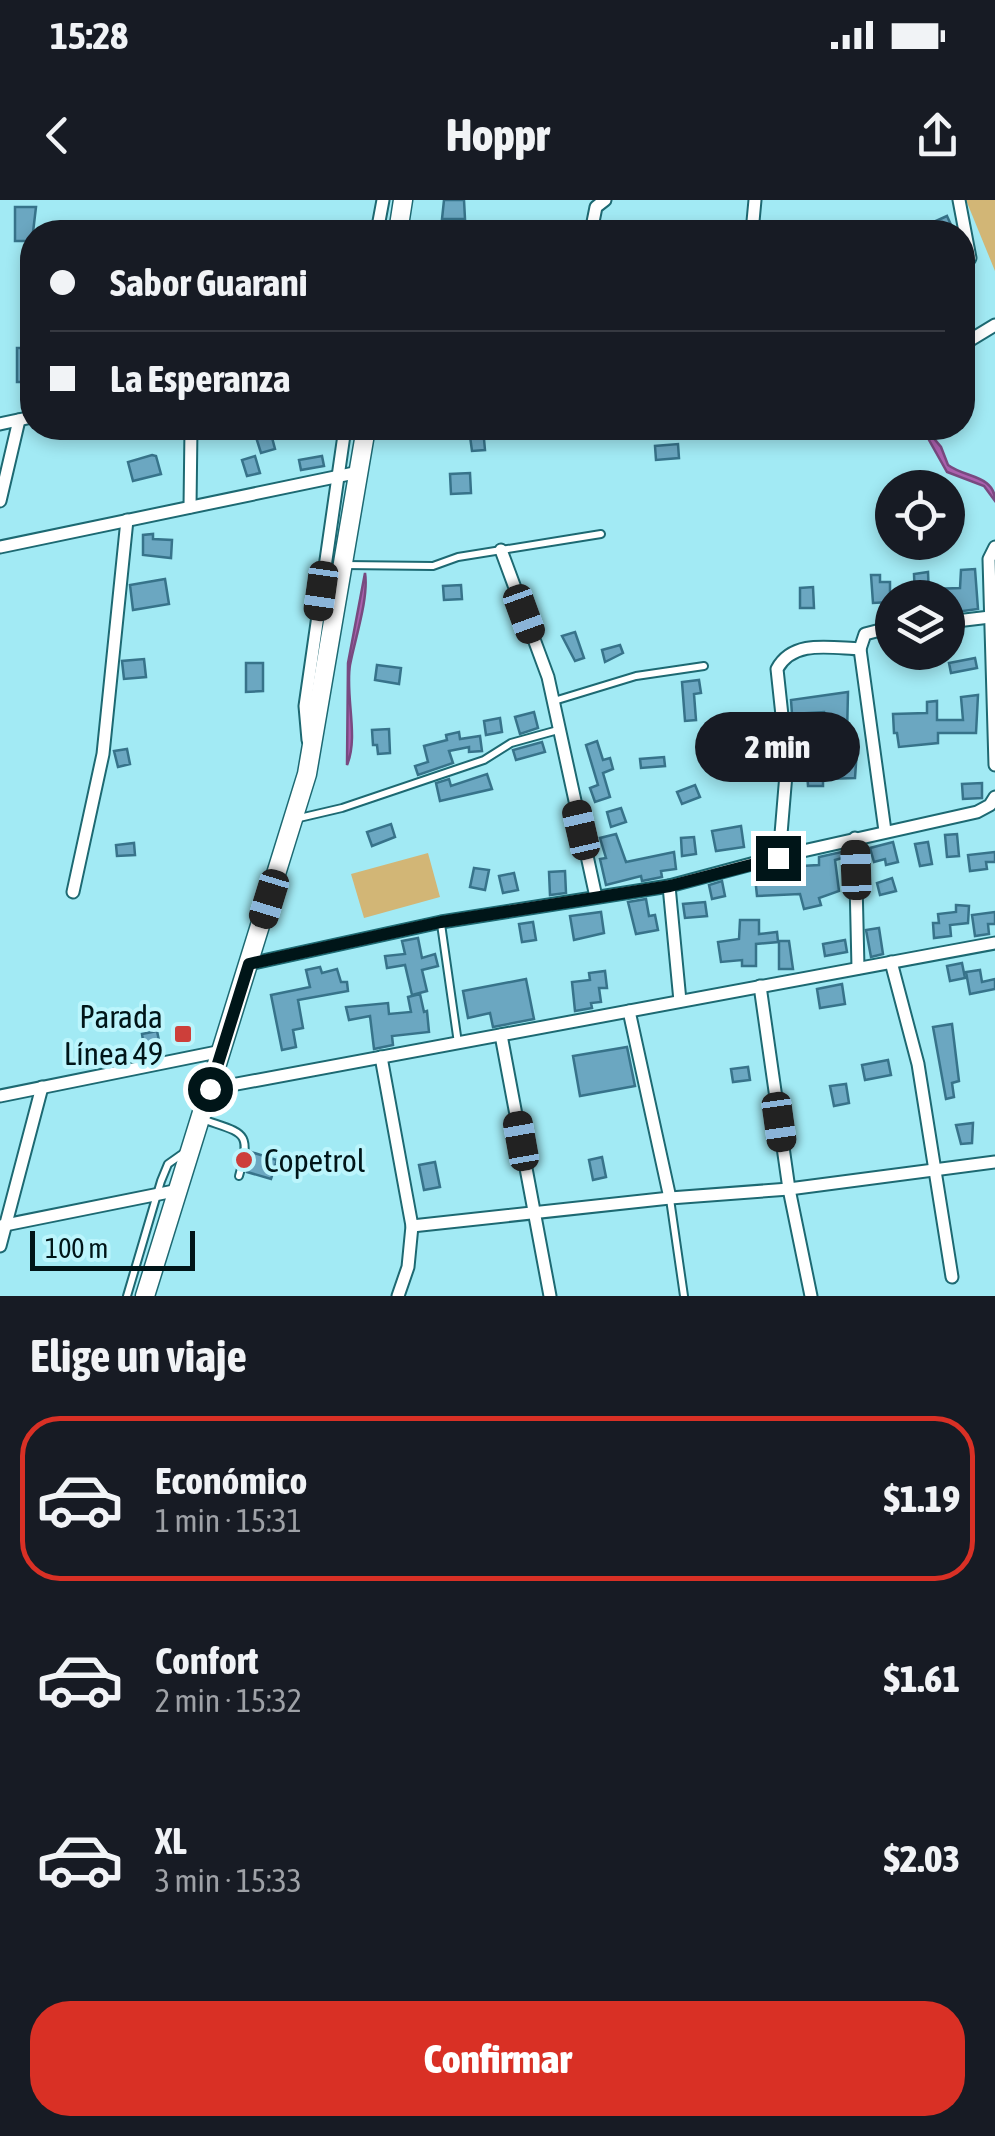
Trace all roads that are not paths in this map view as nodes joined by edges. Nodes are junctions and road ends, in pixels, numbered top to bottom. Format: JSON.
{"nodes":[{"id":1,"x":20,"y":437,"type":"edge"},
{"id":2,"x":190,"y":440,"type":"edge"},
{"id":3,"x":343,"y":440,"type":"edge"},
{"id":4,"x":364,"y":440,"type":"edge"},
{"id":5,"x":359,"y":472,"type":"junction"},
{"id":6,"x":338,"y":477,"type":"junction"},
{"id":7,"x":0,"y":501,"type":"edge"},
{"id":8,"x":190,"y":507,"type":"junction"},
{"id":9,"x":127,"y":520,"type":"junction"},
{"id":10,"x":0,"y":534,"type":"edge"},
{"id":11,"x":601,"y":534,"type":"dead end"},
{"id":12,"x":0,"y":547,"type":"edge"},
{"id":13,"x":995,"y":547,"type":"edge"},
{"id":14,"x":502,"y":550,"type":"junction"},
{"id":15,"x":344,"y":564,"type":"junction"},
{"id":16,"x":990,"y":617,"type":"junction"},
{"id":17,"x":965,"y":620,"type":"edge"},
{"id":18,"x":875,"y":631,"type":"edge"},
{"id":19,"x":860,"y":649,"type":"junction"},
{"id":20,"x":704,"y":666,"type":"dead end"},
{"id":21,"x":994,"y":685,"type":"edge"},
{"id":22,"x":554,"y":701,"type":"junction"},
{"id":23,"x":558,"y":730,"type":"junction"},
{"id":24,"x":310,"y":760,"type":"junction"},
{"id":25,"x":995,"y":764,"type":"edge"},
{"id":26,"x":995,"y":797,"type":"edge"},
{"id":27,"x":294,"y":819,"type":"junction"},
{"id":28,"x":885,"y":831,"type":"junction"},
{"id":29,"x":855,"y":838,"type":"junction"},
{"id":30,"x":778,"y":858,"type":"junction"},
{"id":31,"x":670,"y":886,"type":"junction"},
{"id":32,"x":73,"y":892,"type":"dead end"},
{"id":33,"x":596,"y":896,"type":"junction"},
{"id":34,"x":441,"y":922,"type":"junction"},
{"id":35,"x":995,"y":942,"type":"edge"},
{"id":36,"x":891,"y":962,"type":"junction"},
{"id":37,"x":249,"y":964,"type":"junction"},
{"id":38,"x":858,"y":968,"type":"junction"},
{"id":39,"x":760,"y":986,"type":"junction"},
{"id":40,"x":680,"y":1001,"type":"junction"},
{"id":41,"x":629,"y":1011,"type":"junction"},
{"id":42,"x":501,"y":1035,"type":"junction"},
{"id":43,"x":458,"y":1042,"type":"junction"},
{"id":44,"x":222,"y":1051,"type":"junction"},
{"id":45,"x":381,"y":1057,"type":"junction"},
{"id":46,"x":42,"y":1088,"type":"junction"},
{"id":47,"x":210,"y":1089,"type":"junction"},
{"id":48,"x":0,"y":1096,"type":"edge"},
{"id":49,"x":201,"y":1119,"type":"junction"},
{"id":50,"x":195,"y":1140,"type":"junction"},
{"id":51,"x":995,"y":1162,"type":"edge"},
{"id":52,"x":934,"y":1168,"type":"junction"},
{"id":53,"x":238,"y":1176,"type":"dead end"},
{"id":54,"x":788,"y":1189,"type":"junction"},
{"id":55,"x":178,"y":1190,"type":"junction"},
{"id":56,"x":157,"y":1194,"type":"junction"},
{"id":57,"x":670,"y":1198,"type":"junction"},
{"id":58,"x":534,"y":1212,"type":"junction"},
{"id":59,"x":3,"y":1225,"type":"edge"},
{"id":60,"x":412,"y":1226,"type":"junction"},
{"id":61,"x":0,"y":1246,"type":"edge"},
{"id":62,"x":952,"y":1278,"type":"dead end"},
{"id":63,"x":127,"y":1296,"type":"edge"},
{"id":64,"x":145,"y":1296,"type":"edge"},
{"id":65,"x":398,"y":1296,"type":"edge"},
{"id":66,"x":550,"y":1296,"type":"edge"},
{"id":67,"x":684,"y":1296,"type":"edge"},
{"id":68,"x":811,"y":1296,"type":"edge"}],
"edges":[{"from":1,"to":7,"type":"street"},
{"from":2,"to":8,"type":"street"},
{"from":3,"to":6,"type":"street"},
{"from":4,"to":5,"type":"main road"},
{"from":5,"to":6,"type":"street"},
{"from":5,"to":15,"type":"main road"},
{"from":6,"to":8,"type":"street"},
{"from":6,"to":24,"type":"street"},
{"from":8,"to":9,"type":"street"},
{"from":9,"to":12,"type":"street"},
{"from":9,"to":32,"type":"street"},
{"from":10,"to":12,"type":"street"},
{"from":11,"to":14,"type":"lane"},
{"from":13,"to":16,"type":"street"},
{"from":14,"to":15,"type":"lane"},
{"from":14,"to":22,"type":"street"},
{"from":15,"to":24,"type":"main road"},
{"from":16,"to":17,"type":"street"},
{"from":16,"to":21,"type":"street"},
{"from":18,"to":19,"type":"street"},
{"from":19,"to":28,"type":"street"},
{"from":19,"to":30,"type":"street"},
{"from":20,"to":22,"type":"lane"},
{"from":21,"to":25,"type":"street"},
{"from":22,"to":23,"type":"street"},
{"from":23,"to":27,"type":"lane"},
{"from":23,"to":33,"type":"street"},
{"from":24,"to":27,"type":"main road"},
{"from":26,"to":28,"type":"street"},
{"from":27,"to":37,"type":"main road"},
{"from":28,"to":29,"type":"street"},
{"from":29,"to":30,"type":"street"},
{"from":29,"to":38,"type":"street"},
{"from":30,"to":31,"type":"street"},
{"from":31,"to":33,"type":"street"},
{"from":31,"to":40,"type":"street"},
{"from":33,"to":34,"type":"street"},
{"from":34,"to":37,"type":"street"},
{"from":34,"to":43,"type":"lane"},
{"from":35,"to":36,"type":"street"},
{"from":36,"to":38,"type":"street"},
{"from":36,"to":52,"type":"street"},
{"from":37,"to":44,"type":"main road"},
{"from":38,"to":39,"type":"street"},
{"from":39,"to":40,"type":"street"},
{"from":39,"to":54,"type":"street"},
{"from":40,"to":41,"type":"street"},
{"from":41,"to":42,"type":"street"},
{"from":41,"to":57,"type":"street"},
{"from":42,"to":43,"type":"street"},
{"from":42,"to":58,"type":"street"},
{"from":43,"to":45,"type":"street"},
{"from":44,"to":46,"type":"street"},
{"from":44,"to":47,"type":"main road"},
{"from":45,"to":47,"type":"street"},
{"from":45,"to":60,"type":"street"},
{"from":46,"to":48,"type":"street"},
{"from":46,"to":59,"type":"street"},
{"from":47,"to":49,"type":"main road"},
{"from":49,"to":50,"type":"main road"},
{"from":49,"to":53,"type":"lane"},
{"from":50,"to":55,"type":"main road"},
{"from":50,"to":56,"type":"lane"},
{"from":51,"to":52,"type":"street"},
{"from":52,"to":54,"type":"street"},
{"from":52,"to":62,"type":"street"},
{"from":54,"to":57,"type":"street"},
{"from":54,"to":68,"type":"street"},
{"from":55,"to":56,"type":"street"},
{"from":55,"to":64,"type":"main road"},
{"from":56,"to":59,"type":"street"},
{"from":56,"to":63,"type":"lane"},
{"from":57,"to":58,"type":"street"},
{"from":57,"to":67,"type":"lane"},
{"from":58,"to":60,"type":"street"},
{"from":58,"to":66,"type":"street"},
{"from":59,"to":61,"type":"street"},
{"from":60,"to":65,"type":"street"}]}
